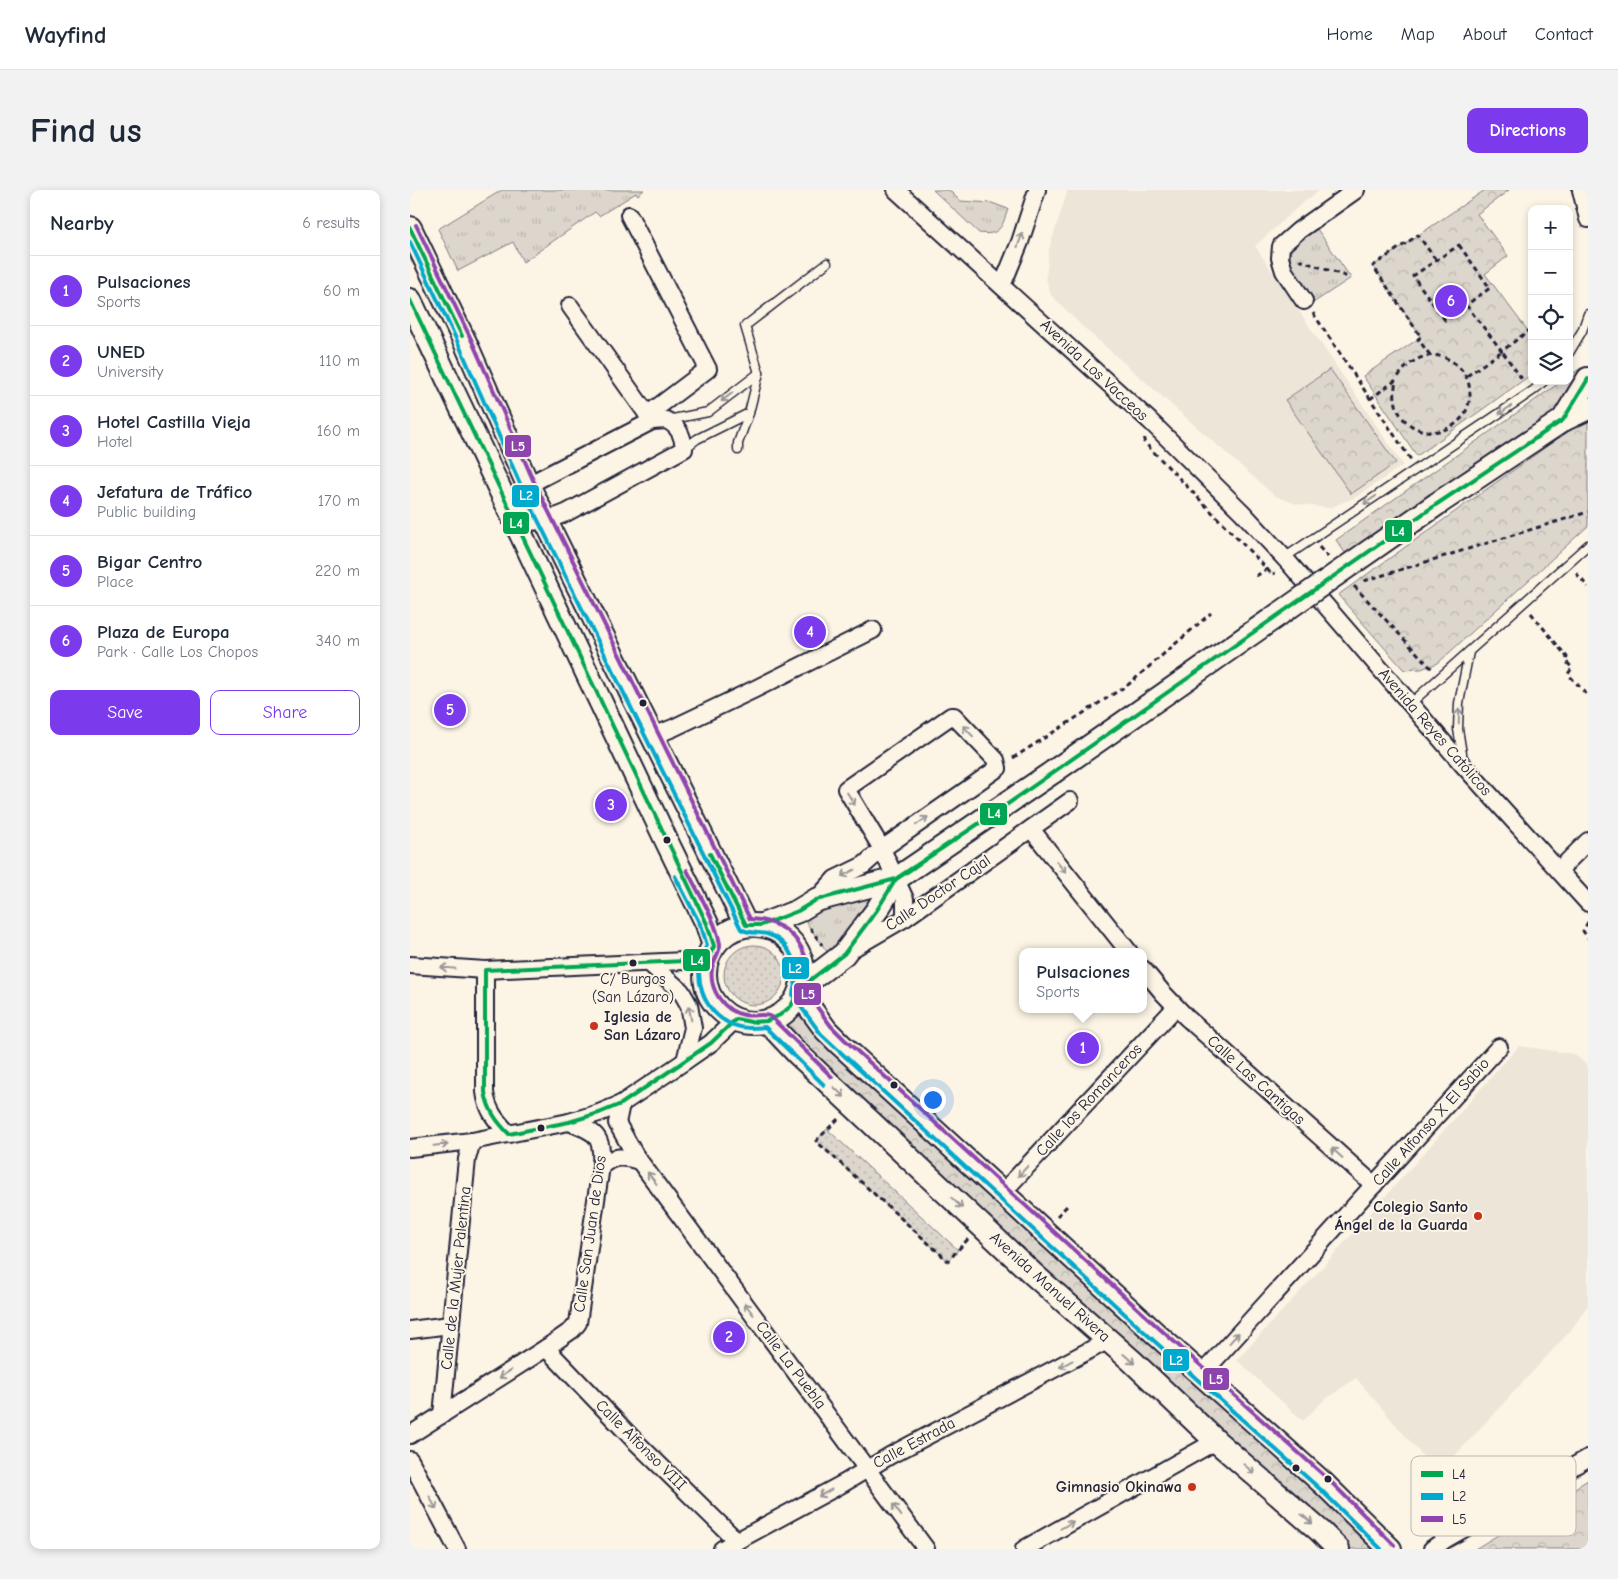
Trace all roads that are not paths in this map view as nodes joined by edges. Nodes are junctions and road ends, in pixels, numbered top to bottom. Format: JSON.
{"nodes":[{"id":1,"x":896,"y":190,"type":"edge"},
{"id":2,"x":1037,"y":190,"type":"edge"},
{"id":3,"x":1356,"y":190,"type":"edge"},
{"id":4,"x":1581,"y":190,"type":"edge"},
{"id":5,"x":628,"y":215,"type":"dead end"},
{"id":6,"x":1588,"y":219,"type":"edge"},
{"id":7,"x":410,"y":228,"type":"edge"},
{"id":8,"x":827,"y":263,"type":"dead end"},
{"id":9,"x":1002,"y":286,"type":"junction"},
{"id":10,"x":410,"y":300,"type":"edge"},
{"id":11,"x":1304,"y":301,"type":"road end"},
{"id":12,"x":570,"y":306,"type":"dead end"},
{"id":13,"x":1588,"y":314,"type":"edge"},
{"id":14,"x":1573,"y":347,"type":"edge"},
{"id":15,"x":759,"y":373,"type":"junction"},
{"id":16,"x":1588,"y":379,"type":"edge"},
{"id":17,"x":1539,"y":385,"type":"edge"},
{"id":18,"x":1588,"y":408,"type":"edge"},
{"id":19,"x":749,"y":413,"type":"junction"},
{"id":20,"x":655,"y":419,"type":"junction"},
{"id":21,"x":1563,"y":420,"type":"junction"},
{"id":22,"x":684,"y":449,"type":"junction"},
{"id":23,"x":738,"y":450,"type":"dead end"},
{"id":24,"x":528,"y":485,"type":"junction"},
{"id":25,"x":515,"y":520,"type":"junction"},
{"id":26,"x":547,"y":521,"type":"junction"},
{"id":27,"x":1588,"y":545,"type":"edge"},
{"id":28,"x":1284,"y":558,"type":"junction"},
{"id":29,"x":874,"y":630,"type":"dead end"},
{"id":30,"x":1469,"y":652,"type":"junction"},
{"id":31,"x":1410,"y":704,"type":"junction"},
{"id":32,"x":653,"y":736,"type":"junction"},
{"id":33,"x":1463,"y":765,"type":"junction"},
{"id":34,"x":1070,"y":801,"type":"dead end"},
{"id":35,"x":1031,"y":829,"type":"junction"},
{"id":36,"x":1588,"y":841,"type":"edge"},
{"id":37,"x":882,"y":849,"type":"junction"},
{"id":38,"x":1559,"y":870,"type":"junction"},
{"id":39,"x":896,"y":879,"type":"junction"},
{"id":40,"x":1588,"y":903,"type":"edge"},
{"id":41,"x":807,"y":906,"type":"junction"},
{"id":42,"x":905,"y":918,"type":"junction"},
{"id":43,"x":754,"y":925,"type":"junction"},
{"id":44,"x":1126,"y":948,"type":"edge"},
{"id":45,"x":710,"y":953,"type":"junction"},
{"id":46,"x":839,"y":958,"type":"junction"},
{"id":47,"x":649,"y":963,"type":"junction"},
{"id":48,"x":410,"y":964,"type":"edge"},
{"id":49,"x":485,"y":970,"type":"junction"},
{"id":50,"x":1147,"y":974,"type":"edge"},
{"id":51,"x":800,"y":990,"type":"junction"},
{"id":52,"x":1176,"y":1007,"type":"junction"},
{"id":53,"x":736,"y":1019,"type":"junction"},
{"id":54,"x":767,"y":1021,"type":"junction"},
{"id":55,"x":1499,"y":1047,"type":"dead end"},
{"id":56,"x":685,"y":1061,"type":"junction"},
{"id":57,"x":621,"y":1104,"type":"junction"},
{"id":58,"x":569,"y":1122,"type":"junction"},
{"id":59,"x":509,"y":1134,"type":"junction"},
{"id":60,"x":472,"y":1141,"type":"junction"},
{"id":61,"x":410,"y":1148,"type":"edge"},
{"id":62,"x":638,"y":1161,"type":"junction"},
{"id":63,"x":601,"y":1166,"type":"junction"},
{"id":64,"x":1374,"y":1185,"type":"junction"},
{"id":65,"x":1002,"y":1193,"type":"junction"},
{"id":66,"x":450,"y":1325,"type":"junction"},
{"id":67,"x":410,"y":1330,"type":"edge"},
{"id":68,"x":1109,"y":1340,"type":"junction"},
{"id":69,"x":546,"y":1348,"type":"junction"},
{"id":70,"x":1201,"y":1375,"type":"junction"},
{"id":71,"x":442,"y":1415,"type":"junction"},
{"id":72,"x":410,"y":1435,"type":"edge"},
{"id":73,"x":1216,"y":1441,"type":"junction"},
{"id":74,"x":1588,"y":1458,"type":"edge"},
{"id":75,"x":410,"y":1460,"type":"edge"},
{"id":76,"x":1576,"y":1465,"type":"edge"},
{"id":77,"x":867,"y":1469,"type":"junction"},
{"id":78,"x":1455,"y":1536,"type":"edge"},
{"id":79,"x":737,"y":1541,"type":"junction"},
{"id":80,"x":1436,"y":1547,"type":"edge"},
{"id":81,"x":457,"y":1549,"type":"edge"},
{"id":82,"x":722,"y":1549,"type":"edge"},
{"id":83,"x":926,"y":1549,"type":"edge"},
{"id":84,"x":1024,"y":1549,"type":"edge"},
{"id":85,"x":1338,"y":1549,"type":"edge"},
{"id":86,"x":1390,"y":1549,"type":"edge"}],
"edges":[{"from":1,"to":9,"type":"street","name":"Avenida Los Vacceos"},
{"from":9,"to":2,"type":"street","one_way":true},
{"from":3,"to":11,"type":"street"},
{"from":4,"to":6,"type":"street"},
{"from":5,"to":20,"type":"street"},
{"from":7,"to":24,"type":"main road"},
{"from":8,"to":15,"type":"lane"},
{"from":9,"to":28,"type":"street","name":"Avenida Los Vacceos"},
{"from":10,"to":25,"type":"main road"},
{"from":12,"to":20,"type":"street"},
{"from":13,"to":14,"type":"lane"},
{"from":15,"to":19,"type":"lane"},
{"from":15,"to":20,"type":"lane","one_way":true},
{"from":16,"to":21,"type":"main road"},
{"from":17,"to":28,"type":"lane","one_way":true},
{"from":18,"to":21,"type":"main road"},
{"from":19,"to":22,"type":"lane"},
{"from":19,"to":23,"type":"lane"},
{"from":20,"to":22,"type":"street"},
{"from":20,"to":24,"type":"street"},
{"from":21,"to":39,"type":"main road","bridge":true},
{"from":22,"to":26,"type":"street"},
{"from":24,"to":25,"type":"street"},
{"from":24,"to":26,"type":"main road"},
{"from":25,"to":26,"type":"street"},
{"from":25,"to":45,"type":"main road"},
{"from":26,"to":32,"type":"main road"},
{"from":27,"to":30,"type":"lane"},
{"from":28,"to":31,"type":"street","name":"Avenida Reyes Católicos"},
{"from":29,"to":32,"type":"street"},
{"from":30,"to":31,"type":"lane"},
{"from":33,"to":30,"type":"lane","one_way":true},
{"from":31,"to":33,"type":"street","name":"Avenida Reyes Católicos"},
{"from":32,"to":43,"type":"main road"},
{"from":33,"to":38,"type":"street","name":"Avenida Reyes Católicos"},
{"from":34,"to":35,"type":"street","name":"Calle Doctor Cajal"},
{"from":35,"to":42,"type":"street","name":"Calle Doctor Cajal"},
{"from":35,"to":44,"type":"street","one_way":true},
{"from":36,"to":38,"type":"street"},
{"from":37,"to":37,"type":"street","one_way":true},
{"from":37,"to":39,"type":"street"},
{"from":37,"to":41,"type":"street","one_way":true},
{"from":38,"to":40,"type":"street","name":"Avenida Reyes Católicos"},
{"from":39,"to":41,"type":"main road"},
{"from":39,"to":42,"type":"street"},
{"from":39,"to":46,"type":"main road","name":"Calle Doctor Cajal"},
{"from":41,"to":43,"type":"main road"},
{"from":42,"to":46,"type":"street","name":"Calle Doctor Cajal"},
{"from":43,"to":45,"type":"main road"},
{"from":43,"to":51,"type":"main road"},
{"from":45,"to":47,"type":"street"},
{"from":45,"to":53,"type":"main road"},
{"from":46,"to":51,"type":"main road","name":"Calle Doctor Cajal"},
{"from":47,"to":49,"type":"street"},
{"from":56,"to":47,"type":"street","one_way":true},
{"from":49,"to":48,"type":"street","one_way":true},
{"from":49,"to":59,"type":"street"},
{"from":50,"to":52,"type":"street","name":"Calle Las Cantigas"},
{"from":51,"to":54,"type":"main road"},
{"from":51,"to":65,"type":"main road"},
{"from":64,"to":52,"type":"street","name":"Calle Las Cantigas","one_way":true},
{"from":52,"to":65,"type":"street","name":"Calle los Romanceros","one_way":true},
{"from":53,"to":54,"type":"main road"},
{"from":53,"to":56,"type":"street"},
{"from":54,"to":68,"type":"main road","name":"Avenida Manuel Rivera","one_way":true},
{"from":55,"to":64,"type":"street","name":"Calle Alfonso X El Sabio"},
{"from":56,"to":57,"type":"street"},
{"from":57,"to":58,"type":"street"},
{"from":57,"to":62,"type":"street","name":"Calle La Puebla"},
{"from":58,"to":59,"type":"street"},
{"from":58,"to":63,"type":"street","name":"Calle San Juan de Dios"},
{"from":59,"to":60,"type":"street"},
{"from":61,"to":60,"type":"street","one_way":true},
{"from":60,"to":66,"type":"street","name":"Calle de la Mujer Palentina"},
{"from":62,"to":63,"type":"street"},
{"from":77,"to":62,"type":"street","name":"Calle La Puebla","one_way":true},
{"from":63,"to":69,"type":"street","name":"Calle San Juan de Dios"},
{"from":70,"to":64,"type":"street","name":"Calle Alfonso X El Sabio","one_way":true},
{"from":65,"to":70,"type":"main road"},
{"from":66,"to":67,"type":"street"},
{"from":66,"to":71,"type":"street","name":"Calle de la Mujer Palentina"},
{"from":68,"to":73,"type":"main road","name":"Avenida Manuel Rivera","one_way":true},
{"from":68,"to":77,"type":"street","name":"Calle Estrada","one_way":true},
{"from":69,"to":71,"type":"street","name":"Calle San Juan de Dios","one_way":true},
{"from":69,"to":79,"type":"street","name":"Calle Alfonso VIII"},
{"from":70,"to":86,"type":"main road"},
{"from":71,"to":72,"type":"street","name":"Calle San Juan de Dios"},
{"from":84,"to":73,"type":"street","one_way":true},
{"from":73,"to":85,"type":"main road","name":"Avenida Manuel Rivera","one_way":true},
{"from":74,"to":76,"type":"street"},
{"from":75,"to":81,"type":"street","one_way":true},
{"from":77,"to":79,"type":"street","name":"Calle Estrada","one_way":true},
{"from":83,"to":77,"type":"street","name":"Calle La Puebla","one_way":true},
{"from":78,"to":80,"type":"street"},
{"from":79,"to":82,"type":"street","name":"Calle Estrada"}]}
